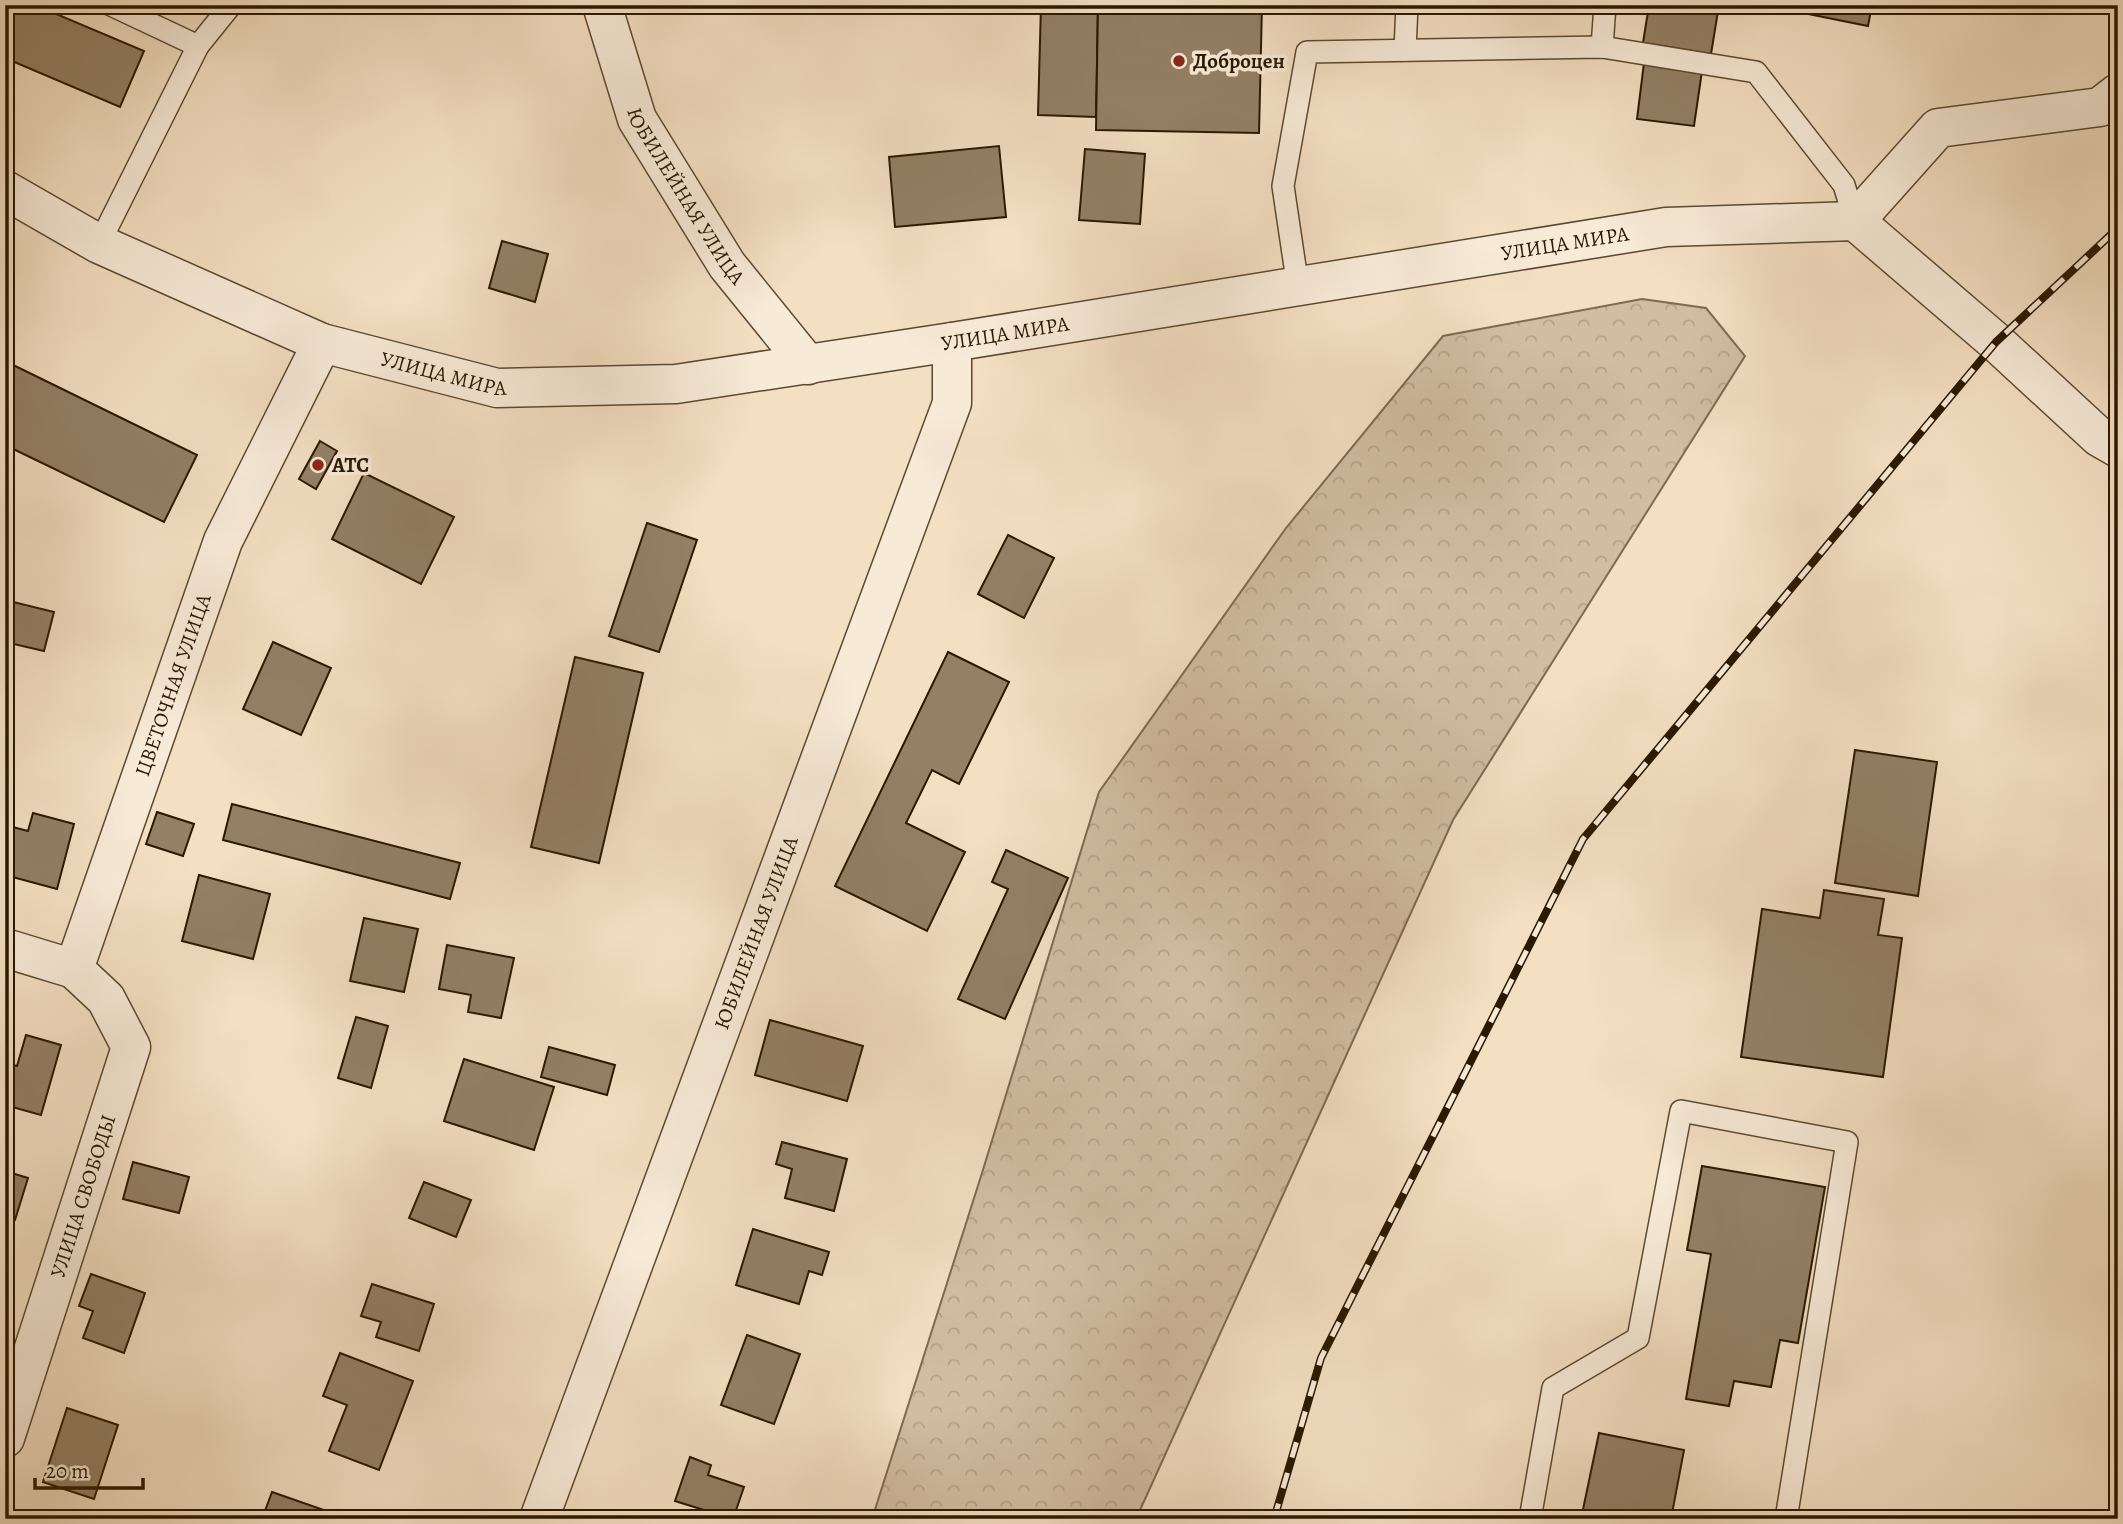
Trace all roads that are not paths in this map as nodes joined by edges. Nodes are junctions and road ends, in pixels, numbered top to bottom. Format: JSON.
{"nodes":[{"id":1,"x":111,"y":5,"type":"edge"},
{"id":2,"x":232,"y":5,"type":"edge"},
{"id":3,"x":601,"y":5,"type":"edge"},
{"id":4,"x":1407,"y":5,"type":"edge"},
{"id":5,"x":1605,"y":5,"type":"edge"},
{"id":6,"x":198,"y":46,"type":"junction"},
{"id":7,"x":1602,"y":47,"type":"junction"},
{"id":8,"x":1405,"y":50,"type":"junction"},
{"id":9,"x":2118,"y":93,"type":"edge"},
{"id":10,"x":5,"y":190,"type":"edge"},
{"id":11,"x":1855,"y":221,"type":"junction"},
{"id":12,"x":99,"y":244,"type":"junction"},
{"id":13,"x":1298,"y":287,"type":"junction"},
{"id":14,"x":952,"y":342,"type":"junction"},
{"id":15,"x":323,"y":343,"type":"junction"},
{"id":16,"x":808,"y":365,"type":"junction"},
{"id":17,"x":2118,"y":448,"type":"edge"},
{"id":18,"x":5,"y":948,"type":"edge"},
{"id":19,"x":74,"y":969,"type":"junction"},
{"id":20,"x":5,"y":1438,"type":"edge"},
{"id":21,"x":539,"y":1519,"type":"edge"},
{"id":22,"x":1530,"y":1519,"type":"edge"},
{"id":23,"x":1786,"y":1519,"type":"edge"}],
"edges":[{"from":1,"to":6,"type":"lane"},
{"from":2,"to":6,"type":"lane"},
{"from":3,"to":16,"type":"street","name":"ЮБИЛЕЙНАЯ УЛИЦА"},
{"from":4,"to":8,"type":"lane"},
{"from":5,"to":7,"type":"lane"},
{"from":6,"to":12,"type":"lane"},
{"from":7,"to":8,"type":"lane"},
{"from":7,"to":11,"type":"lane"},
{"from":8,"to":13,"type":"lane"},
{"from":9,"to":11,"type":"street"},
{"from":10,"to":12,"type":"street","name":"УЛИЦА МИРА"},
{"from":11,"to":13,"type":"street","name":"УЛИЦА МИРА"},
{"from":11,"to":17,"type":"street"},
{"from":12,"to":15,"type":"street","name":"УЛИЦА МИРА"},
{"from":13,"to":14,"type":"street","name":"УЛИЦА МИРА"},
{"from":14,"to":16,"type":"street","name":"УЛИЦА МИРА"},
{"from":14,"to":21,"type":"street","name":"ЮБИЛЕЙНАЯ УЛИЦА"},
{"from":15,"to":16,"type":"street","name":"УЛИЦА МИРА"},
{"from":15,"to":19,"type":"street","name":"ЦВЕТОЧНАЯ УЛИЦА"},
{"from":18,"to":19,"type":"street"},
{"from":19,"to":20,"type":"street","name":"УЛИЦА СВОБОДЫ"},
{"from":22,"to":23,"type":"lane"}]}
